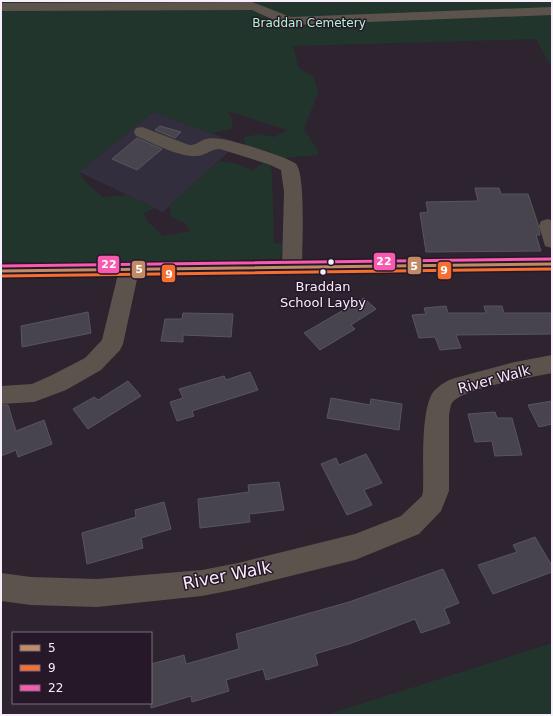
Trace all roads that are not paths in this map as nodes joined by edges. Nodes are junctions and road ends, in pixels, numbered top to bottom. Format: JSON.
{"nodes":[{"id":1,"x":259,"y":4,"type":"edge"},
{"id":2,"x":10,"y":5,"type":"edge"},
{"id":3,"x":552,"y":11,"type":"edge"},
{"id":4,"x":142,"y":132,"type":"dead end"},
{"id":5,"x":552,"y":264,"type":"edge"},
{"id":6,"x":292,"y":267,"type":"junction"},
{"id":7,"x":129,"y":270,"type":"junction"},
{"id":8,"x":1,"y":271,"type":"edge"},
{"id":9,"x":552,"y":364,"type":"edge"},
{"id":10,"x":1,"y":395,"type":"edge"},
{"id":11,"x":1,"y":587,"type":"edge"}],
"edges":[{"from":1,"to":2,"type":"street"},
{"from":1,"to":3,"type":"street"},
{"from":4,"to":6,"type":"street"},
{"from":5,"to":6,"type":"highway"},
{"from":6,"to":7,"type":"highway"},
{"from":7,"to":8,"type":"highway"},
{"from":7,"to":10,"type":"street"},
{"from":9,"to":11,"type":"street","name":"River Walk"}]}
